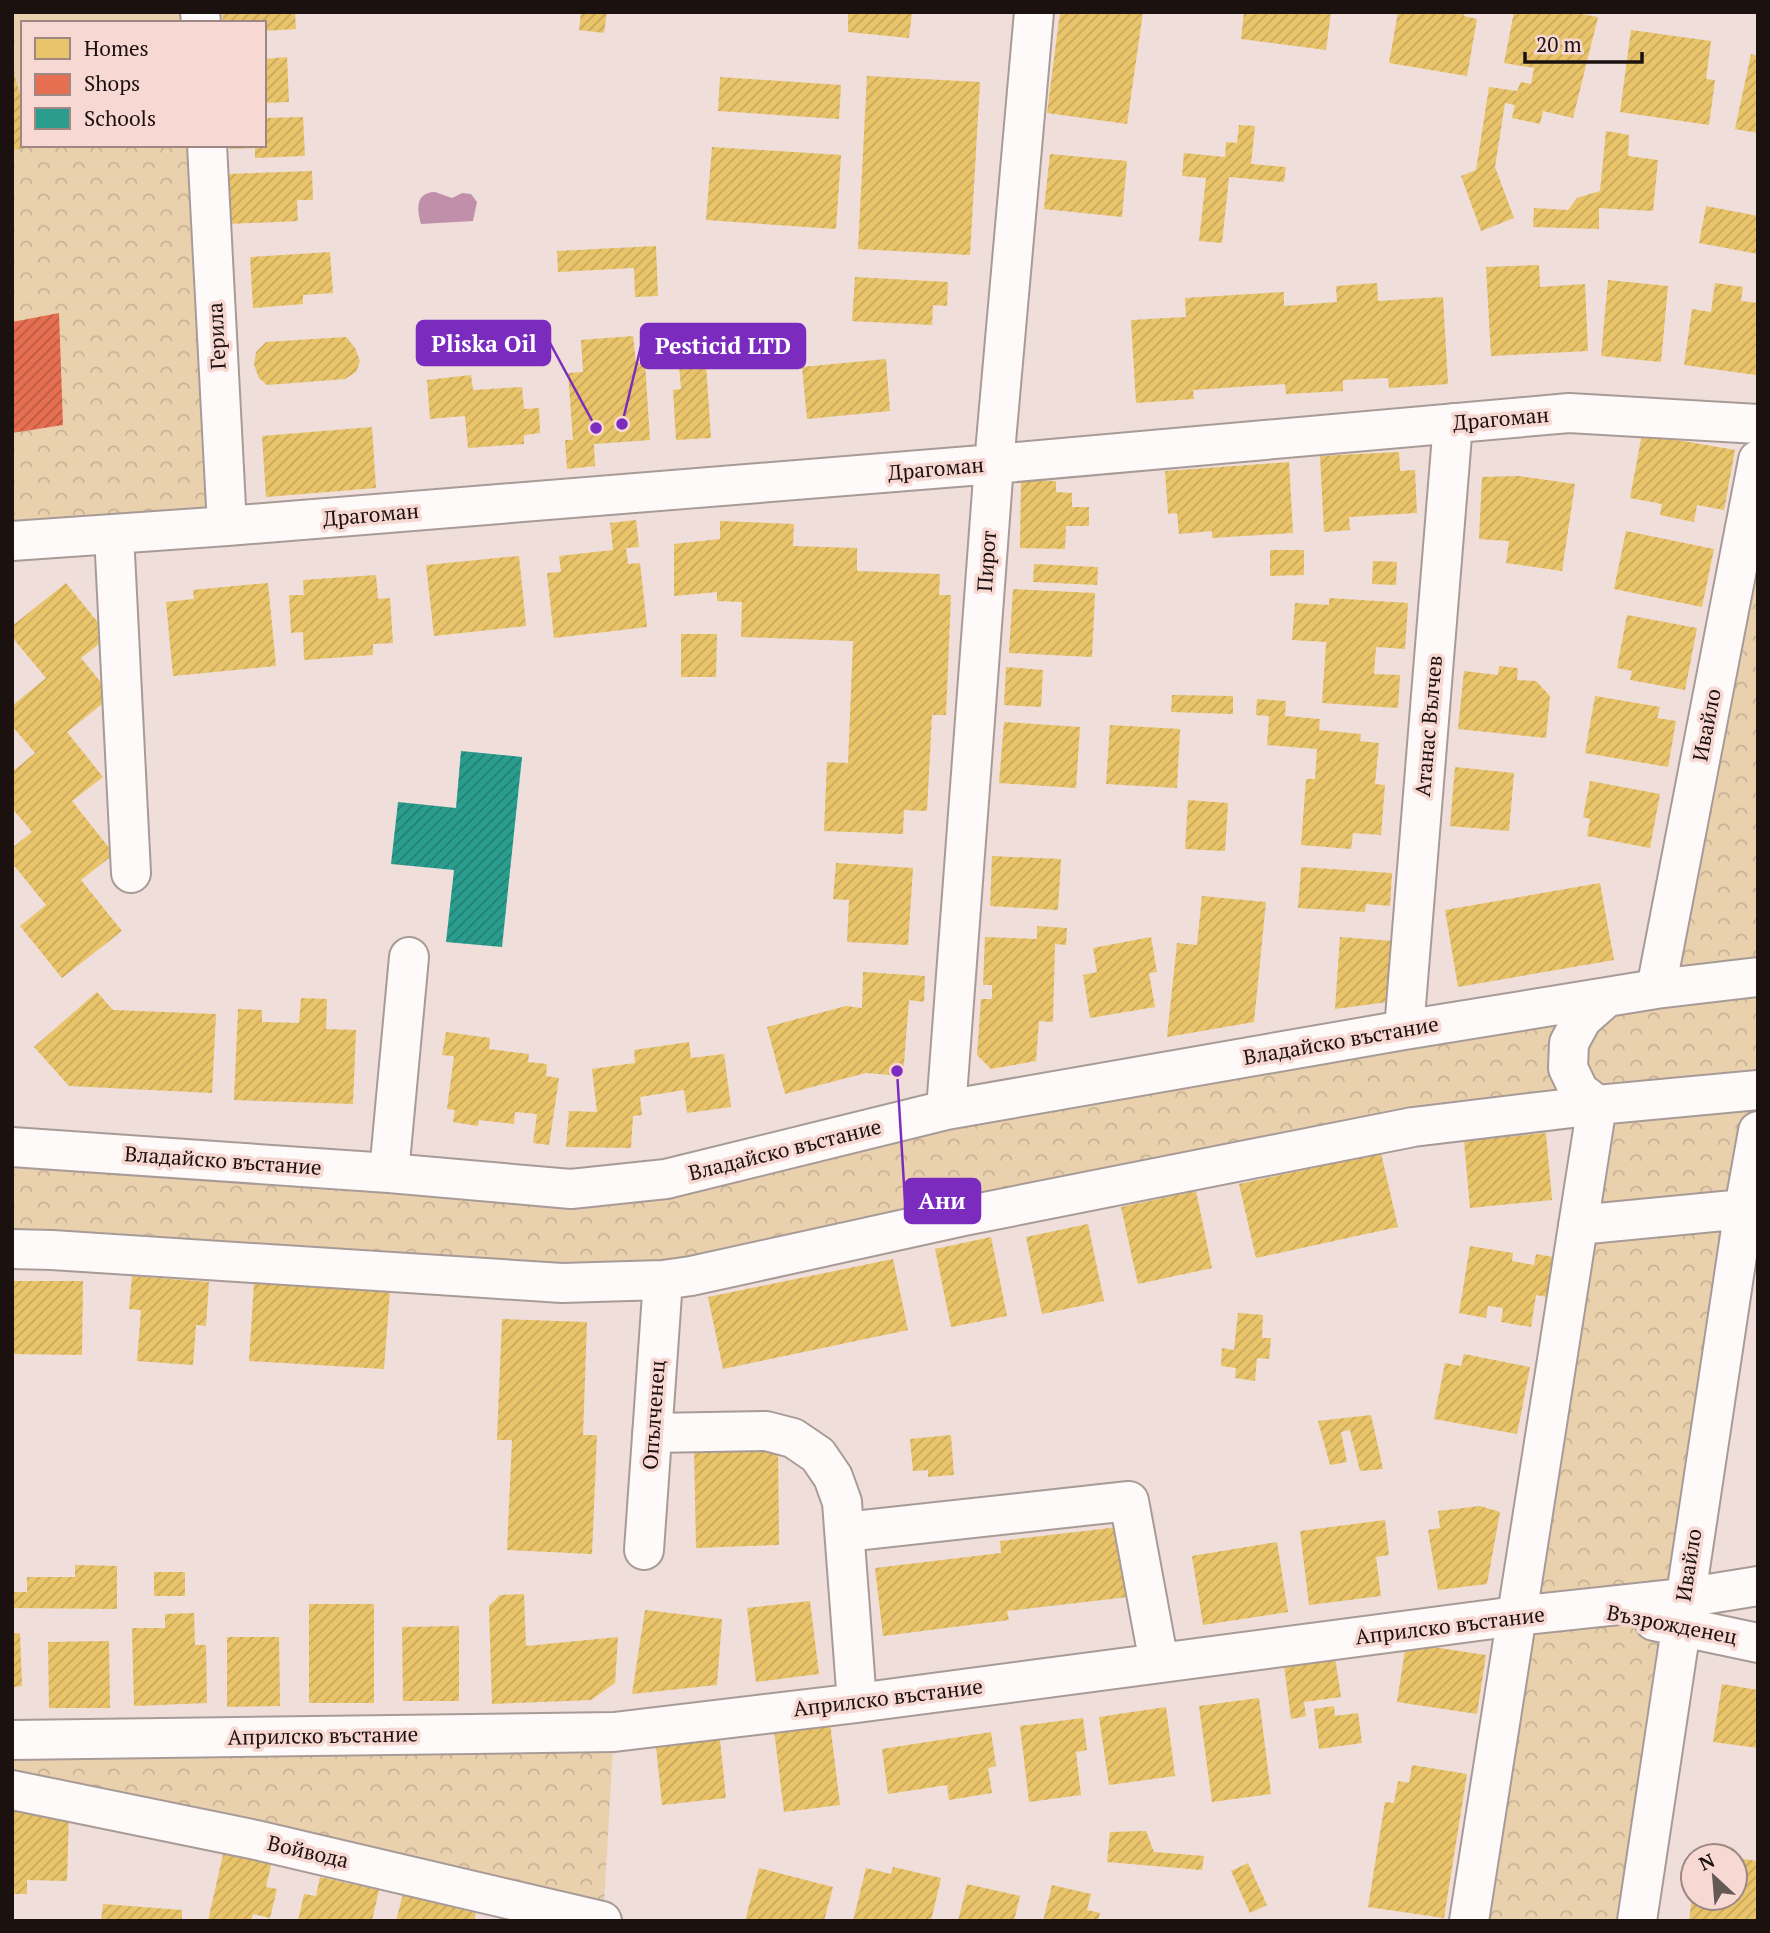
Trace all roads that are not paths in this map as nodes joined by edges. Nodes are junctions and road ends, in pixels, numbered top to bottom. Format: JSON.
{"nodes":[{"id":1,"x":1034,"y":12,"type":"edge"},
{"id":2,"x":207,"y":147,"type":"edge"},
{"id":3,"x":1453,"y":423,"type":"junction"},
{"id":4,"x":1758,"y":424,"type":"edge"},
{"id":5,"x":1758,"y":460,"type":"edge"},
{"id":6,"x":994,"y":464,"type":"junction"},
{"id":7,"x":227,"y":526,"type":"junction"},
{"id":8,"x":114,"y":534,"type":"junction"},
{"id":9,"x":12,"y":541,"type":"edge"},
{"id":10,"x":131,"y":873,"type":"dead end"},
{"id":11,"x":409,"y":957,"type":"dead end"},
{"id":12,"x":1758,"y":977,"type":"edge"},
{"id":13,"x":1656,"y":989,"type":"junction"},
{"id":14,"x":1607,"y":997,"type":"junction"},
{"id":15,"x":1404,"y":1030,"type":"junction"},
{"id":16,"x":1758,"y":1090,"type":"edge"},
{"id":17,"x":1597,"y":1105,"type":"junction"},
{"id":18,"x":946,"y":1111,"type":"junction"},
{"id":19,"x":1758,"y":1131,"type":"edge"},
{"id":20,"x":12,"y":1147,"type":"edge"},
{"id":21,"x":389,"y":1173,"type":"junction"},
{"id":22,"x":1744,"y":1209,"type":"junction"},
{"id":23,"x":1578,"y":1224,"type":"junction"},
{"id":24,"x":12,"y":1249,"type":"edge"},
{"id":25,"x":663,"y":1280,"type":"junction"},
{"id":26,"x":653,"y":1433,"type":"junction"},
{"id":27,"x":845,"y":1532,"type":"junction"},
{"id":28,"x":644,"y":1550,"type":"dead end"},
{"id":29,"x":1758,"y":1586,"type":"edge"},
{"id":30,"x":1682,"y":1612,"type":"junction"},
{"id":31,"x":1516,"y":1616,"type":"junction"},
{"id":32,"x":1758,"y":1643,"type":"edge"},
{"id":33,"x":1158,"y":1663,"type":"junction"},
{"id":34,"x":857,"y":1703,"type":"junction"},
{"id":35,"x":12,"y":1740,"type":"edge"},
{"id":36,"x":12,"y":1790,"type":"edge"},
{"id":37,"x":602,"y":1921,"type":"edge"},
{"id":38,"x":1469,"y":1921,"type":"edge"},
{"id":39,"x":1637,"y":1921,"type":"edge"}],
"edges":[{"from":1,"to":6,"type":"street","name":"Пирот"},
{"from":2,"to":7,"type":"street","name":"Герила"},
{"from":3,"to":4,"type":"street","name":"Драгоман"},
{"from":3,"to":6,"type":"street","name":"Драгоман"},
{"from":3,"to":15,"type":"street","name":"Атанас Вълчев"},
{"from":5,"to":13,"type":"street","name":"Ивайло"},
{"from":6,"to":7,"type":"street","name":"Драгоман"},
{"from":6,"to":18,"type":"street","name":"Пирот"},
{"from":7,"to":8,"type":"street","name":"Драгоман"},
{"from":8,"to":9,"type":"street","name":"Драгоман"},
{"from":8,"to":10,"type":"street"},
{"from":11,"to":21,"type":"street"},
{"from":12,"to":13,"type":"street","name":"Владайско въстание"},
{"from":13,"to":14,"type":"street","name":"Владайско въстание"},
{"from":14,"to":15,"type":"street","name":"Владайско въстание"},
{"from":14,"to":17,"type":"street"},
{"from":15,"to":18,"type":"street","name":"Владайско въстание"},
{"from":16,"to":17,"type":"street"},
{"from":17,"to":23,"type":"street"},
{"from":17,"to":25,"type":"street"},
{"from":18,"to":21,"type":"street","name":"Владайско въстание"},
{"from":19,"to":22,"type":"street","name":"Ивайло"},
{"from":20,"to":21,"type":"street","name":"Владайско въстание"},
{"from":22,"to":23,"type":"street"},
{"from":22,"to":30,"type":"street","name":"Ивайло"},
{"from":23,"to":31,"type":"street"},
{"from":24,"to":25,"type":"street"},
{"from":25,"to":26,"type":"street","name":"Опълченец"},
{"from":26,"to":27,"type":"street"},
{"from":26,"to":28,"type":"street","name":"Опълченец"},
{"from":27,"to":33,"type":"street"},
{"from":27,"to":34,"type":"street"},
{"from":29,"to":30,"type":"street","name":"Априлско въстание"},
{"from":30,"to":31,"type":"street","name":"Априлско въстание"},
{"from":30,"to":32,"type":"street","name":"Възрожденец"},
{"from":30,"to":39,"type":"street","name":"Ивайло"},
{"from":31,"to":33,"type":"street","name":"Априлско въстание"},
{"from":31,"to":38,"type":"street"},
{"from":33,"to":34,"type":"street","name":"Априлско въстание"},
{"from":34,"to":35,"type":"street","name":"Априлско въстание"},
{"from":36,"to":37,"type":"street","name":"Войвода"}]}
